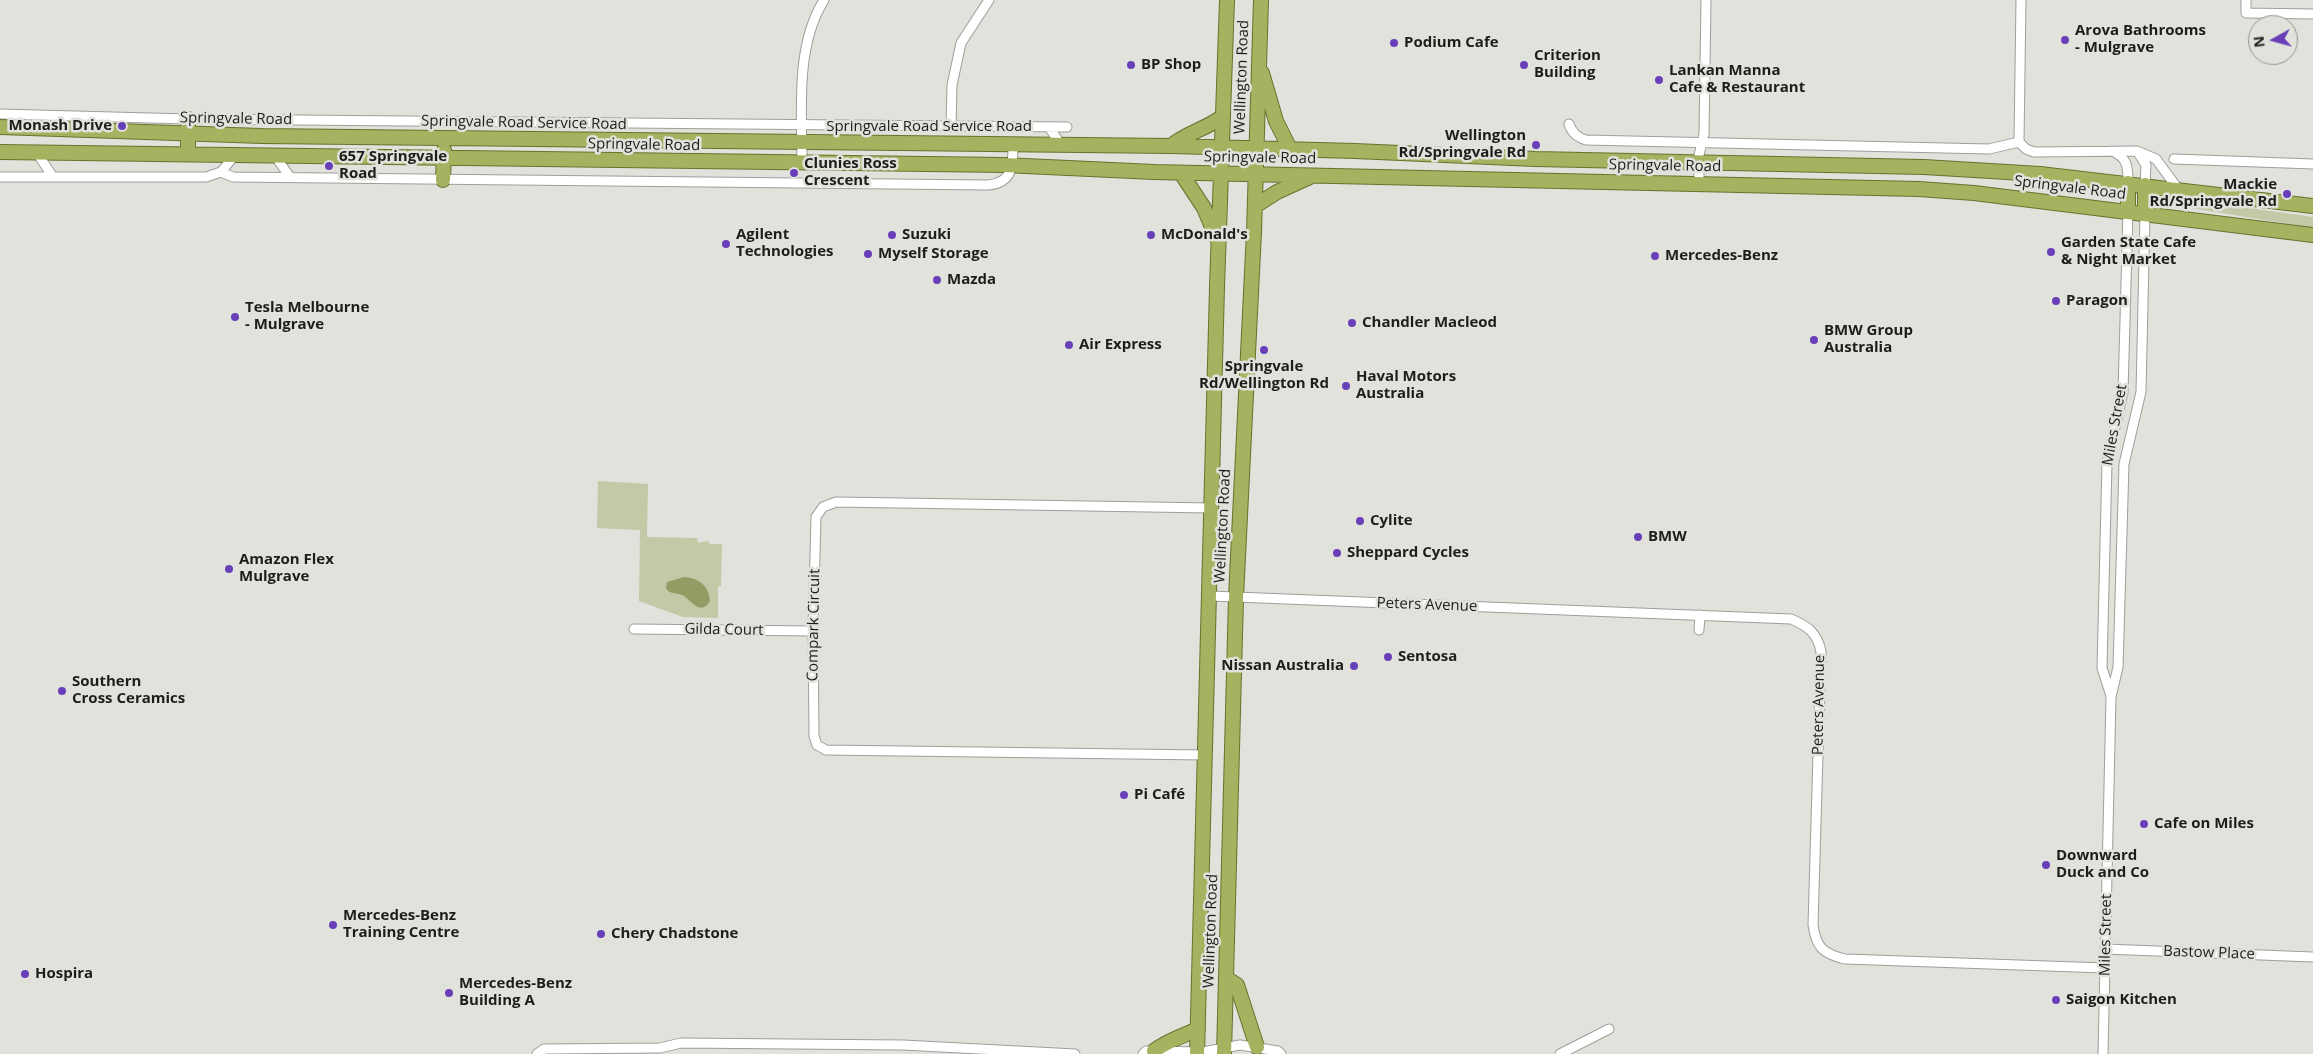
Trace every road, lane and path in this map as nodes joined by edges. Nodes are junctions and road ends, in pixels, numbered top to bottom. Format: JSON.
{"nodes":[{"id":1,"x":824,"y":0,"type":"edge"},
{"id":2,"x":989,"y":0,"type":"edge"},
{"id":3,"x":1227,"y":0,"type":"edge"},
{"id":4,"x":1261,"y":0,"type":"edge"},
{"id":5,"x":1706,"y":0,"type":"edge"},
{"id":6,"x":2021,"y":0,"type":"edge"},
{"id":7,"x":2246,"y":0,"type":"edge"},
{"id":8,"x":2313,"y":14,"type":"edge"},
{"id":9,"x":1259,"y":63,"type":"junction"},
{"id":10,"x":0,"y":114,"type":"edge"},
{"id":11,"x":1222,"y":117,"type":"junction"},
{"id":12,"x":188,"y":119,"type":"junction"},
{"id":13,"x":531,"y":123,"type":"junction"},
{"id":14,"x":1569,"y":124,"type":"dead end"},
{"id":15,"x":802,"y":126,"type":"junction"},
{"id":16,"x":0,"y":127,"type":"edge"},
{"id":17,"x":951,"y":127,"type":"junction"},
{"id":18,"x":1049,"y":127,"type":"junction"},
{"id":19,"x":1067,"y":127,"type":"dead end"},
{"id":20,"x":188,"y":134,"type":"junction"},
{"id":21,"x":444,"y":138,"type":"junction"},
{"id":22,"x":531,"y":139,"type":"junction"},
{"id":23,"x":802,"y":142,"type":"junction"},
{"id":24,"x":1702,"y":142,"type":"junction"},
{"id":25,"x":2019,"y":142,"type":"junction"},
{"id":26,"x":1013,"y":145,"type":"junction"},
{"id":27,"x":1061,"y":146,"type":"junction"},
{"id":28,"x":1171,"y":146,"type":"junction"},
{"id":29,"x":1221,"y":147,"type":"junction"},
{"id":30,"x":1256,"y":148,"type":"junction"},
{"id":31,"x":1290,"y":149,"type":"junction"},
{"id":32,"x":2112,"y":151,"type":"junction"},
{"id":33,"x":2137,"y":151,"type":"junction"},
{"id":34,"x":0,"y":152,"type":"edge"},
{"id":35,"x":37,"y":153,"type":"junction"},
{"id":36,"x":188,"y":154,"type":"junction"},
{"id":37,"x":235,"y":155,"type":"junction"},
{"id":38,"x":275,"y":156,"type":"junction"},
{"id":39,"x":444,"y":158,"type":"junction"},
{"id":40,"x":2174,"y":159,"type":"dead end"},
{"id":41,"x":1699,"y":162,"type":"junction"},
{"id":42,"x":802,"y":163,"type":"junction"},
{"id":43,"x":2313,"y":164,"type":"edge"},
{"id":44,"x":1013,"y":166,"type":"junction"},
{"id":45,"x":221,"y":172,"type":"junction"},
{"id":46,"x":1181,"y":173,"type":"junction"},
{"id":47,"x":1220,"y":173,"type":"junction"},
{"id":48,"x":1256,"y":174,"type":"junction"},
{"id":49,"x":1313,"y":176,"type":"junction"},
{"id":50,"x":0,"y":177,"type":"edge"},
{"id":51,"x":53,"y":177,"type":"junction"},
{"id":52,"x":290,"y":177,"type":"junction"},
{"id":53,"x":443,"y":180,"type":"junction"},
{"id":54,"x":1699,"y":183,"type":"junction"},
{"id":55,"x":2128,"y":183,"type":"junction"},
{"id":56,"x":2145,"y":185,"type":"junction"},
{"id":57,"x":2178,"y":189,"type":"junction"},
{"id":58,"x":1255,"y":206,"type":"junction"},
{"id":59,"x":2313,"y":206,"type":"edge"},
{"id":60,"x":2128,"y":212,"type":"junction"},
{"id":61,"x":2144,"y":214,"type":"junction"},
{"id":62,"x":2313,"y":235,"type":"edge"},
{"id":63,"x":1218,"y":242,"type":"junction"},
{"id":64,"x":2125,"y":286,"type":"junction"},
{"id":65,"x":2143,"y":287,"type":"junction"},
{"id":66,"x":2108,"y":463,"type":"junction"},
{"id":67,"x":2124,"y":464,"type":"junction"},
{"id":68,"x":1212,"y":508,"type":"junction"},
{"id":69,"x":2106,"y":531,"type":"junction"},
{"id":70,"x":2121,"y":531,"type":"junction"},
{"id":71,"x":1210,"y":596,"type":"junction"},
{"id":72,"x":1236,"y":597,"type":"junction"},
{"id":73,"x":2104,"y":606,"type":"junction"},
{"id":74,"x":2120,"y":606,"type":"junction"},
{"id":75,"x":1700,"y":615,"type":"junction"},
{"id":76,"x":634,"y":630,"type":"dead end"},
{"id":77,"x":1699,"y":630,"type":"dead end"},
{"id":78,"x":813,"y":631,"type":"junction"},
{"id":79,"x":2111,"y":697,"type":"junction"},
{"id":80,"x":1205,"y":756,"type":"junction"},
{"id":81,"x":2105,"y":949,"type":"junction"},
{"id":82,"x":2313,"y":957,"type":"edge"},
{"id":83,"x":2105,"y":968,"type":"junction"},
{"id":84,"x":1226,"y":978,"type":"junction"},
{"id":85,"x":1198,"y":1029,"type":"junction"},
{"id":86,"x":1609,"y":1029,"type":"dead end"},
{"id":87,"x":1257,"y":1047,"type":"junction"},
{"id":88,"x":1224,"y":1050,"type":"edge"},
{"id":89,"x":968,"y":1051,"type":"edge"},
{"id":90,"x":980,"y":1051,"type":"edge"},
{"id":91,"x":1148,"y":1052,"type":"edge"},
{"id":92,"x":1197,"y":1053,"type":"edge"},
{"id":93,"x":537,"y":1054,"type":"edge"},
{"id":94,"x":1075,"y":1054,"type":"edge"},
{"id":95,"x":1281,"y":1054,"type":"edge"},
{"id":96,"x":1560,"y":1054,"type":"edge"},
{"id":97,"x":2103,"y":1054,"type":"edge"}],
"edges":[{"from":1,"to":15,"type":"street"},
{"from":2,"to":17,"type":"street"},
{"from":3,"to":11,"type":"highway","name":"Wellington Road"},
{"from":4,"to":9,"type":"highway","name":"Wellington Road"},
{"from":5,"to":24,"type":"street"},
{"from":6,"to":25,"type":"street"},
{"from":7,"to":8,"type":"street"},
{"from":9,"to":30,"type":"highway","name":"Wellington Road"},
{"from":9,"to":31,"type":"highway"},
{"from":10,"to":12,"type":"street","name":"Springvale Road Service Road"},
{"from":11,"to":28,"type":"highway"},
{"from":11,"to":29,"type":"highway","name":"Wellington Road"},
{"from":12,"to":13,"type":"street","name":"Springvale Road Service Road"},
{"from":12,"to":20,"type":"highway"},
{"from":13,"to":15,"type":"street","name":"Springvale Road Service Road"},
{"from":13,"to":22,"type":"street"},
{"from":14,"to":24,"type":"street","name":"Springvale Road"},
{"from":15,"to":17,"type":"street","name":"Springvale Road Service Road"},
{"from":15,"to":23,"type":"street"},
{"from":16,"to":20,"type":"highway","name":"Springvale Road"},
{"from":17,"to":18,"type":"street","name":"Springvale Road Service Road"},
{"from":18,"to":19,"type":"street","name":"Springvale Road Service Road"},
{"from":18,"to":27,"type":"street","name":"Springvale Road Service Road"},
{"from":20,"to":21,"type":"highway","name":"Springvale Road"},
{"from":20,"to":36,"type":"highway"},
{"from":21,"to":22,"type":"highway","name":"Springvale Road"},
{"from":21,"to":39,"type":"highway"},
{"from":22,"to":23,"type":"highway","name":"Springvale Road"},
{"from":23,"to":26,"type":"highway","name":"Springvale Road"},
{"from":23,"to":42,"type":"street"},
{"from":24,"to":25,"type":"street","name":"Springvale Road"},
{"from":24,"to":41,"type":"street"},
{"from":25,"to":32,"type":"street","name":"Springvale Road"},
{"from":26,"to":27,"type":"highway","name":"Springvale Road"},
{"from":26,"to":44,"type":"street"},
{"from":27,"to":28,"type":"highway","name":"Springvale Road"},
{"from":28,"to":29,"type":"highway","name":"Springvale Road"},
{"from":29,"to":30,"type":"highway","name":"Springvale Road"},
{"from":29,"to":47,"type":"highway","name":"Wellington Road"},
{"from":30,"to":31,"type":"highway","name":"Springvale Road"},
{"from":30,"to":48,"type":"highway","name":"Wellington Road"},
{"from":31,"to":41,"type":"highway","name":"Springvale Road"},
{"from":32,"to":33,"type":"street","name":"Springvale Road"},
{"from":32,"to":55,"type":"street","name":"Springvale Road"},
{"from":33,"to":56,"type":"street","name":"Springvale Road"},
{"from":33,"to":57,"type":"street"},
{"from":34,"to":35,"type":"highway","name":"Springvale Road"},
{"from":35,"to":36,"type":"highway","name":"Springvale Road"},
{"from":35,"to":51,"type":"street"},
{"from":36,"to":37,"type":"highway","name":"Springvale Road"},
{"from":37,"to":38,"type":"highway","name":"Springvale Road"},
{"from":37,"to":45,"type":"street"},
{"from":38,"to":39,"type":"highway","name":"Springvale Road"},
{"from":38,"to":52,"type":"street"},
{"from":39,"to":42,"type":"highway","name":"Springvale Road"},
{"from":39,"to":53,"type":"highway"},
{"from":40,"to":43,"type":"street"},
{"from":41,"to":54,"type":"street"},
{"from":41,"to":55,"type":"highway","name":"Springvale Road"},
{"from":42,"to":44,"type":"highway","name":"Springvale Road"},
{"from":44,"to":46,"type":"highway","name":"Springvale Road"},
{"from":44,"to":53,"type":"street"},
{"from":45,"to":51,"type":"street"},
{"from":45,"to":52,"type":"street"},
{"from":46,"to":47,"type":"highway","name":"Springvale Road"},
{"from":46,"to":63,"type":"highway"},
{"from":47,"to":48,"type":"highway","name":"Springvale Road"},
{"from":47,"to":63,"type":"highway","name":"Wellington Road"},
{"from":48,"to":49,"type":"highway","name":"Springvale Road"},
{"from":48,"to":58,"type":"highway","name":"Wellington Road"},
{"from":49,"to":54,"type":"highway","name":"Springvale Road"},
{"from":49,"to":58,"type":"highway"},
{"from":50,"to":51,"type":"street"},
{"from":52,"to":53,"type":"street"},
{"from":54,"to":60,"type":"highway","name":"Springvale Road"},
{"from":55,"to":56,"type":"highway","name":"Springvale Road"},
{"from":55,"to":60,"type":"highway"},
{"from":56,"to":57,"type":"highway","name":"Springvale Road"},
{"from":56,"to":61,"type":"highway"},
{"from":57,"to":59,"type":"highway","name":"Springvale Road"},
{"from":58,"to":72,"type":"highway","name":"Wellington Road"},
{"from":60,"to":61,"type":"highway","name":"Springvale Road"},
{"from":60,"to":64,"type":"street","name":"Miles Street"},
{"from":61,"to":62,"type":"highway","name":"Springvale Road"},
{"from":61,"to":65,"type":"street","name":"Miles Street"},
{"from":63,"to":68,"type":"highway","name":"Wellington Road"},
{"from":64,"to":65,"type":"street"},
{"from":64,"to":66,"type":"street","name":"Miles Street"},
{"from":65,"to":67,"type":"street","name":"Miles Street"},
{"from":66,"to":67,"type":"street"},
{"from":66,"to":69,"type":"street","name":"Miles Street"},
{"from":67,"to":70,"type":"street","name":"Miles Street"},
{"from":68,"to":71,"type":"highway","name":"Wellington Road"},
{"from":68,"to":78,"type":"street","name":"Compark Circuit"},
{"from":69,"to":70,"type":"street"},
{"from":69,"to":73,"type":"street","name":"Miles Street"},
{"from":70,"to":74,"type":"street","name":"Miles Street"},
{"from":71,"to":72,"type":"street","name":"Peters Avenue"},
{"from":71,"to":80,"type":"highway","name":"Wellington Road"},
{"from":72,"to":75,"type":"street","name":"Peters Avenue"},
{"from":72,"to":84,"type":"highway","name":"Wellington Road"},
{"from":73,"to":74,"type":"street"},
{"from":73,"to":79,"type":"street","name":"Miles Street"},
{"from":74,"to":79,"type":"street","name":"Miles Street"},
{"from":75,"to":77,"type":"street"},
{"from":75,"to":83,"type":"street","name":"Peters Avenue"},
{"from":76,"to":78,"type":"street","name":"Gilda Court"},
{"from":78,"to":80,"type":"street","name":"Compark Circuit"},
{"from":79,"to":81,"type":"street","name":"Miles Street"},
{"from":80,"to":85,"type":"highway","name":"Wellington Road"},
{"from":81,"to":82,"type":"street","name":"Bastow Place"},
{"from":81,"to":83,"type":"street","name":"Miles Street"},
{"from":83,"to":97,"type":"street","name":"Miles Street"},
{"from":84,"to":87,"type":"highway"},
{"from":84,"to":88,"type":"highway","name":"Wellington Road"},
{"from":85,"to":91,"type":"highway"},
{"from":85,"to":92,"type":"highway","name":"Wellington Road"},
{"from":86,"to":96,"type":"street"},
{"from":87,"to":88,"type":"street"},
{"from":87,"to":95,"type":"street"},
{"from":88,"to":92,"type":"street"},
{"from":89,"to":90,"type":"street"},
{"from":89,"to":93,"type":"street"},
{"from":90,"to":94,"type":"street"},
{"from":91,"to":92,"type":"street"}]}
